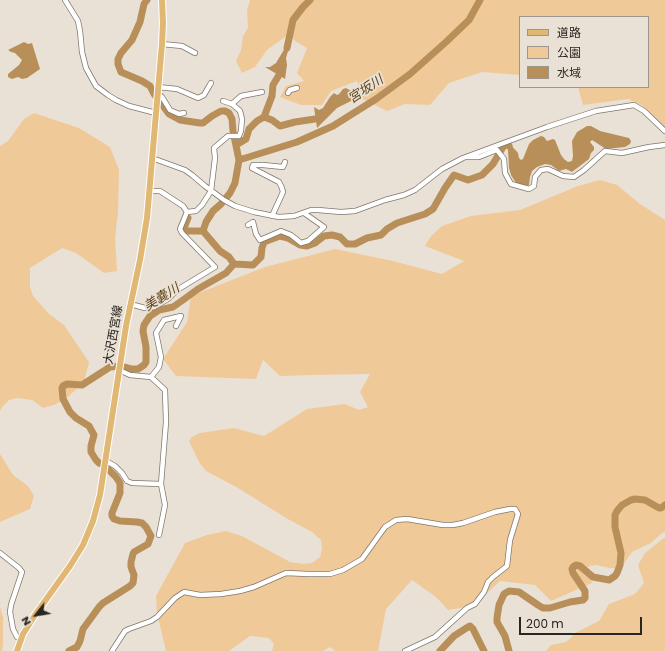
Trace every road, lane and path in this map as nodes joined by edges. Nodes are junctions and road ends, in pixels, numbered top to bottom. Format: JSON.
{"nodes":[{"id":1,"x":65,"y":0,"type":"edge"},
{"id":2,"x":162,"y":0,"type":"edge"},
{"id":3,"x":162,"y":44,"type":"junction"},
{"id":4,"x":195,"y":53,"type":"dead end"},
{"id":5,"x":211,"y":83,"type":"dead end"},
{"id":6,"x":158,"y":87,"type":"junction"},
{"id":7,"x":297,"y":88,"type":"dead end"},
{"id":8,"x":262,"y":92,"type":"dead end"},
{"id":9,"x":288,"y":92,"type":"dead end"},
{"id":10,"x":158,"y":94,"type":"junction"},
{"id":11,"x":223,"y":101,"type":"dead end"},
{"id":12,"x":232,"y":104,"type":"junction"},
{"id":13,"x":156,"y":113,"type":"junction"},
{"id":14,"x":184,"y":113,"type":"dead end"},
{"id":15,"x":665,"y":131,"type":"edge"},
{"id":16,"x":665,"y":145,"type":"edge"},
{"id":17,"x":152,"y":158,"type":"junction"},
{"id":18,"x":463,"y":158,"type":"junction"},
{"id":19,"x":285,"y":162,"type":"dead end"},
{"id":20,"x":149,"y":191,"type":"junction"},
{"id":21,"x":211,"y":191,"type":"junction"},
{"id":22,"x":187,"y":212,"type":"junction"},
{"id":23,"x":304,"y":213,"type":"junction"},
{"id":24,"x":272,"y":216,"type":"junction"},
{"id":25,"x":248,"y":225,"type":"dead end"},
{"id":26,"x":130,"y":304,"type":"junction"},
{"id":27,"x":176,"y":326,"type":"dead end"},
{"id":28,"x":120,"y":367,"type":"junction"},
{"id":29,"x":151,"y":378,"type":"junction"},
{"id":30,"x":105,"y":464,"type":"junction"},
{"id":31,"x":161,"y":484,"type":"junction"},
{"id":32,"x":159,"y":535,"type":"dead end"},
{"id":33,"x":0,"y":553,"type":"edge"},
{"id":34,"x":21,"y":639,"type":"junction"},
{"id":35,"x":16,"y":651,"type":"edge"},
{"id":36,"x":112,"y":651,"type":"edge"},
{"id":37,"x":405,"y":651,"type":"edge"}],
"edges":[{"from":1,"to":13,"type":"street"},
{"from":2,"to":3,"type":"main road","name":"大沢西宮線"},
{"from":3,"to":4,"type":"street"},
{"from":3,"to":6,"type":"main road","name":"大沢西宮線"},
{"from":5,"to":6,"type":"street"},
{"from":6,"to":10,"type":"main road","name":"大沢西宮線"},
{"from":7,"to":9,"type":"street"},
{"from":8,"to":12,"type":"street"},
{"from":10,"to":13,"type":"main road","name":"大沢西宮線"},
{"from":10,"to":14,"type":"street"},
{"from":11,"to":12,"type":"street"},
{"from":12,"to":21,"type":"street"},
{"from":13,"to":17,"type":"main road","name":"大沢西宮線"},
{"from":15,"to":18,"type":"street"},
{"from":16,"to":18,"type":"street"},
{"from":17,"to":20,"type":"main road","name":"大沢西宮線"},
{"from":17,"to":21,"type":"street"},
{"from":18,"to":23,"type":"street"},
{"from":19,"to":24,"type":"street"},
{"from":20,"to":22,"type":"street"},
{"from":20,"to":26,"type":"main road","name":"大沢西宮線"},
{"from":21,"to":22,"type":"street"},
{"from":21,"to":24,"type":"street"},
{"from":22,"to":26,"type":"street"},
{"from":23,"to":24,"type":"street"},
{"from":23,"to":25,"type":"street"},
{"from":26,"to":28,"type":"main road","name":"大沢西宮線"},
{"from":27,"to":29,"type":"street"},
{"from":28,"to":29,"type":"street"},
{"from":28,"to":30,"type":"main road","name":"大沢西宮線"},
{"from":29,"to":31,"type":"street"},
{"from":30,"to":31,"type":"street"},
{"from":30,"to":34,"type":"main road","name":"大沢西宮線"},
{"from":31,"to":32,"type":"street"},
{"from":33,"to":34,"type":"street"},
{"from":34,"to":35,"type":"main road","name":"大沢西宮線"},
{"from":36,"to":37,"type":"street"}]}
